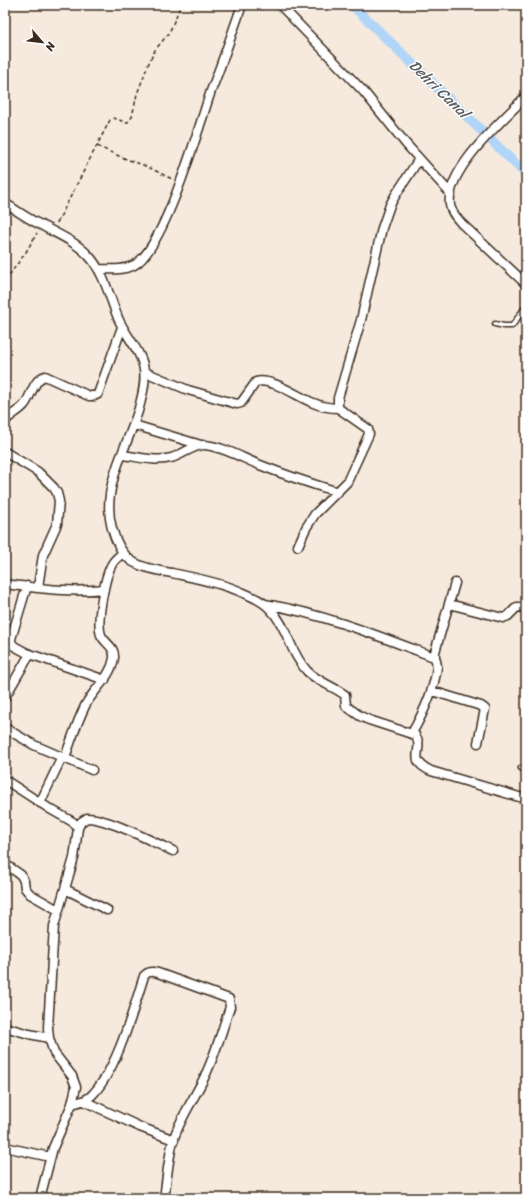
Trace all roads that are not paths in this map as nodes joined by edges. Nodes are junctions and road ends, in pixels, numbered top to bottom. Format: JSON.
{"nodes":[{"id":1,"x":242,"y":5,"type":"edge"},
{"id":2,"x":280,"y":5,"type":"edge"},
{"id":3,"x":526,"y":96,"type":"edge"},
{"id":4,"x":419,"y":159,"type":"junction"},
{"id":5,"x":451,"y":194,"type":"junction"},
{"id":6,"x":5,"y":203,"type":"edge"},
{"id":7,"x":98,"y":269,"type":"junction"},
{"id":8,"x":526,"y":284,"type":"edge"},
{"id":9,"x":526,"y":306,"type":"edge"},
{"id":10,"x":495,"y":324,"type":"dead end"},
{"id":11,"x":122,"y":327,"type":"junction"},
{"id":12,"x":145,"y":372,"type":"junction"},
{"id":13,"x":338,"y":408,"type":"junction"},
{"id":14,"x":5,"y":421,"type":"edge"},
{"id":15,"x":134,"y":425,"type":"junction"},
{"id":16,"x":201,"y":445,"type":"junction"},
{"id":17,"x":5,"y":452,"type":"edge"},
{"id":18,"x":122,"y":455,"type":"junction"},
{"id":19,"x":338,"y":492,"type":"junction"},
{"id":20,"x":298,"y":546,"type":"dead end"},
{"id":21,"x":123,"y":553,"type":"junction"},
{"id":22,"x":455,"y":583,"type":"dead end"},
{"id":23,"x":5,"y":584,"type":"edge"},
{"id":24,"x":27,"y":586,"type":"junction"},
{"id":25,"x":38,"y":587,"type":"junction"},
{"id":26,"x":104,"y":588,"type":"junction"},
{"id":27,"x":264,"y":604,"type":"junction"},
{"id":28,"x":449,"y":604,"type":"junction"},
{"id":29,"x":526,"y":608,"type":"edge"},
{"id":30,"x":30,"y":654,"type":"junction"},
{"id":31,"x":434,"y":657,"type":"junction"},
{"id":32,"x":104,"y":680,"type":"junction"},
{"id":33,"x":432,"y":691,"type":"junction"},
{"id":34,"x":5,"y":697,"type":"edge"},
{"id":35,"x":5,"y":728,"type":"edge"},
{"id":36,"x":412,"y":733,"type":"junction"},
{"id":37,"x":478,"y":743,"type":"dead end"},
{"id":38,"x":64,"y":758,"type":"junction"},
{"id":39,"x":92,"y":770,"type":"dead end"},
{"id":40,"x":5,"y":780,"type":"edge"},
{"id":41,"x":526,"y":799,"type":"edge"},
{"id":42,"x":40,"y":803,"type":"junction"},
{"id":43,"x":78,"y":828,"type":"junction"},
{"id":44,"x":173,"y":851,"type":"dead end"},
{"id":45,"x":5,"y":864,"type":"edge"},
{"id":46,"x":65,"y":889,"type":"junction"},
{"id":47,"x":58,"y":910,"type":"junction"},
{"id":48,"x":107,"y":910,"type":"dead end"},
{"id":49,"x":5,"y":1027,"type":"edge"},
{"id":50,"x":49,"y":1038,"type":"junction"},
{"id":51,"x":84,"y":1101,"type":"junction"},
{"id":52,"x":72,"y":1104,"type":"junction"},
{"id":53,"x":174,"y":1140,"type":"junction"},
{"id":54,"x":5,"y":1148,"type":"edge"},
{"id":55,"x":50,"y":1157,"type":"junction"},
{"id":56,"x":40,"y":1198,"type":"edge"},
{"id":57,"x":164,"y":1198,"type":"edge"}],
"edges":[{"from":1,"to":7,"type":"street"},
{"from":2,"to":4,"type":"street"},
{"from":3,"to":5,"type":"street"},
{"from":4,"to":5,"type":"street"},
{"from":4,"to":13,"type":"street"},
{"from":5,"to":8,"type":"street"},
{"from":6,"to":7,"type":"street"},
{"from":7,"to":11,"type":"street"},
{"from":9,"to":10,"type":"lane"},
{"from":11,"to":12,"type":"street"},
{"from":11,"to":14,"type":"street"},
{"from":12,"to":13,"type":"street"},
{"from":12,"to":15,"type":"street"},
{"from":13,"to":19,"type":"street"},
{"from":15,"to":16,"type":"street"},
{"from":15,"to":18,"type":"street"},
{"from":16,"to":18,"type":"street"},
{"from":16,"to":19,"type":"street"},
{"from":17,"to":25,"type":"street"},
{"from":18,"to":21,"type":"street"},
{"from":19,"to":20,"type":"street"},
{"from":21,"to":26,"type":"street"},
{"from":21,"to":27,"type":"street"},
{"from":22,"to":28,"type":"street"},
{"from":23,"to":24,"type":"street"},
{"from":24,"to":25,"type":"street"},
{"from":24,"to":30,"type":"street"},
{"from":25,"to":26,"type":"street"},
{"from":26,"to":32,"type":"street"},
{"from":27,"to":31,"type":"street"},
{"from":27,"to":36,"type":"street"},
{"from":28,"to":29,"type":"street"},
{"from":28,"to":31,"type":"street"},
{"from":30,"to":32,"type":"street"},
{"from":30,"to":34,"type":"street"},
{"from":31,"to":33,"type":"street"},
{"from":32,"to":38,"type":"street"},
{"from":33,"to":36,"type":"street"},
{"from":33,"to":37,"type":"street"},
{"from":35,"to":38,"type":"street"},
{"from":36,"to":41,"type":"street"},
{"from":38,"to":39,"type":"street"},
{"from":38,"to":42,"type":"street"},
{"from":40,"to":42,"type":"street"},
{"from":42,"to":43,"type":"street"},
{"from":43,"to":44,"type":"street"},
{"from":43,"to":46,"type":"street"},
{"from":45,"to":47,"type":"street"},
{"from":46,"to":47,"type":"street"},
{"from":46,"to":48,"type":"street"},
{"from":47,"to":50,"type":"street"},
{"from":49,"to":50,"type":"street"},
{"from":50,"to":52,"type":"street"},
{"from":51,"to":52,"type":"street"},
{"from":51,"to":53,"type":"street"},
{"from":51,"to":53,"type":"street"},
{"from":52,"to":55,"type":"street"},
{"from":53,"to":57,"type":"street"},
{"from":54,"to":55,"type":"street"},
{"from":55,"to":56,"type":"street"}]}
